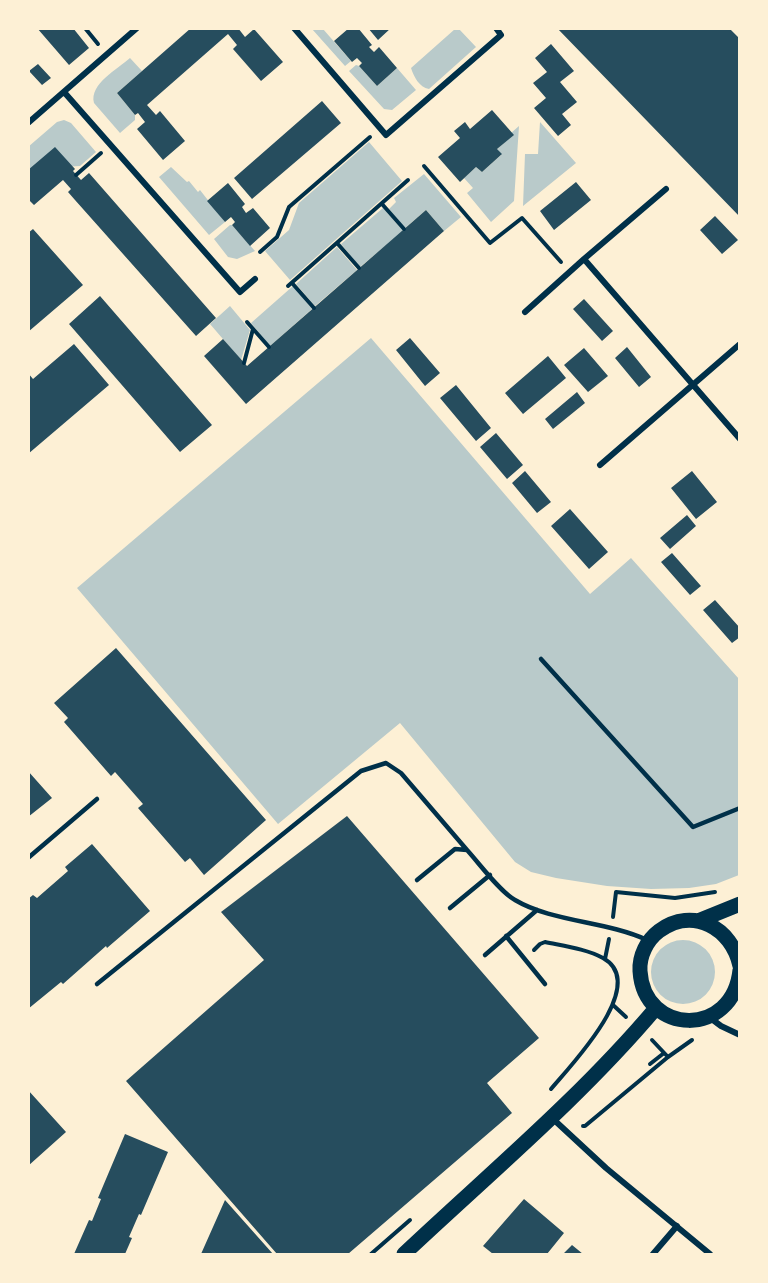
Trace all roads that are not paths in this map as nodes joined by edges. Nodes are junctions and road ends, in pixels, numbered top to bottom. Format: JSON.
{"nodes":[{"id":1,"x":138,"y":28,"type":"edge"},
{"id":2,"x":294,"y":28,"type":"edge"},
{"id":3,"x":496,"y":28,"type":"edge"},
{"id":4,"x":64,"y":93,"type":"junction"},
{"id":5,"x":28,"y":123,"type":"edge"},
{"id":6,"x":666,"y":189,"type":"dead end"},
{"id":7,"x":584,"y":259,"type":"junction"},
{"id":8,"x":255,"y":279,"type":"dead end"},
{"id":9,"x":525,"y":312,"type":"dead end"},
{"id":10,"x":740,"y":344,"type":"edge"},
{"id":11,"x":693,"y":385,"type":"junction"},
{"id":12,"x":740,"y":440,"type":"edge"},
{"id":13,"x":600,"y":465,"type":"dead end"},
{"id":14,"x":541,"y":659,"type":"dead end"},
{"id":15,"x":97,"y":799,"type":"dead end"},
{"id":16,"x":740,"y":808,"type":"edge"},
{"id":17,"x":467,"y":849,"type":"junction"},
{"id":18,"x":28,"y":858,"type":"edge"},
{"id":19,"x":490,"y":875,"type":"junction"},
{"id":20,"x":417,"y":880,"type":"dead end"},
{"id":21,"x":740,"y":904,"type":"edge"},
{"id":22,"x":450,"y":908,"type":"dead end"},
{"id":23,"x":537,"y":910,"type":"junction"},
{"id":24,"x":698,"y":921,"type":"junction"},
{"id":25,"x":506,"y":936,"type":"junction"},
{"id":26,"x":649,"y":942,"type":"junction"},
{"id":27,"x":485,"y":955,"type":"dead end"},
{"id":28,"x":740,"y":968,"type":"edge"},
{"id":29,"x":97,"y":984,"type":"dead end"},
{"id":30,"x":545,"y":984,"type":"dead end"},
{"id":31,"x":737,"y":998,"type":"edge"},
{"id":32,"x":656,"y":1008,"type":"junction"},
{"id":33,"x":709,"y":1017,"type":"junction"},
{"id":34,"x":740,"y":1035,"type":"edge"},
{"id":35,"x":551,"y":1118,"type":"junction"},
{"id":36,"x":677,"y":1226,"type":"junction"},
{"id":37,"x":404,"y":1254,"type":"edge"},
{"id":38,"x":653,"y":1254,"type":"edge"},
{"id":39,"x":710,"y":1254,"type":"edge"}],
"edges":[{"from":1,"to":4,"type":"street"},
{"from":2,"to":3,"type":"street"},
{"from":4,"to":5,"type":"street"},
{"from":4,"to":8,"type":"street"},
{"from":6,"to":7,"type":"street"},
{"from":7,"to":9,"type":"street"},
{"from":7,"to":11,"type":"street"},
{"from":10,"to":11,"type":"street"},
{"from":11,"to":12,"type":"street"},
{"from":11,"to":13,"type":"street"},
{"from":14,"to":16,"type":"lane"},
{"from":15,"to":18,"type":"lane"},
{"from":17,"to":19,"type":"lane"},
{"from":17,"to":20,"type":"lane"},
{"from":17,"to":29,"type":"lane"},
{"from":19,"to":22,"type":"lane"},
{"from":19,"to":23,"type":"lane"},
{"from":21,"to":24,"type":"main road"},
{"from":23,"to":25,"type":"lane"},
{"from":23,"to":26,"type":"lane"},
{"from":24,"to":26,"type":"main road"},
{"from":24,"to":28,"type":"main road"},
{"from":25,"to":27,"type":"lane"},
{"from":25,"to":30,"type":"lane"},
{"from":26,"to":32,"type":"main road"},
{"from":28,"to":31,"type":"main road"},
{"from":31,"to":33,"type":"main road"},
{"from":32,"to":33,"type":"main road"},
{"from":32,"to":35,"type":"main road"},
{"from":33,"to":34,"type":"street"},
{"from":35,"to":36,"type":"street"},
{"from":35,"to":37,"type":"main road"},
{"from":36,"to":38,"type":"street"},
{"from":36,"to":39,"type":"street"}]}
